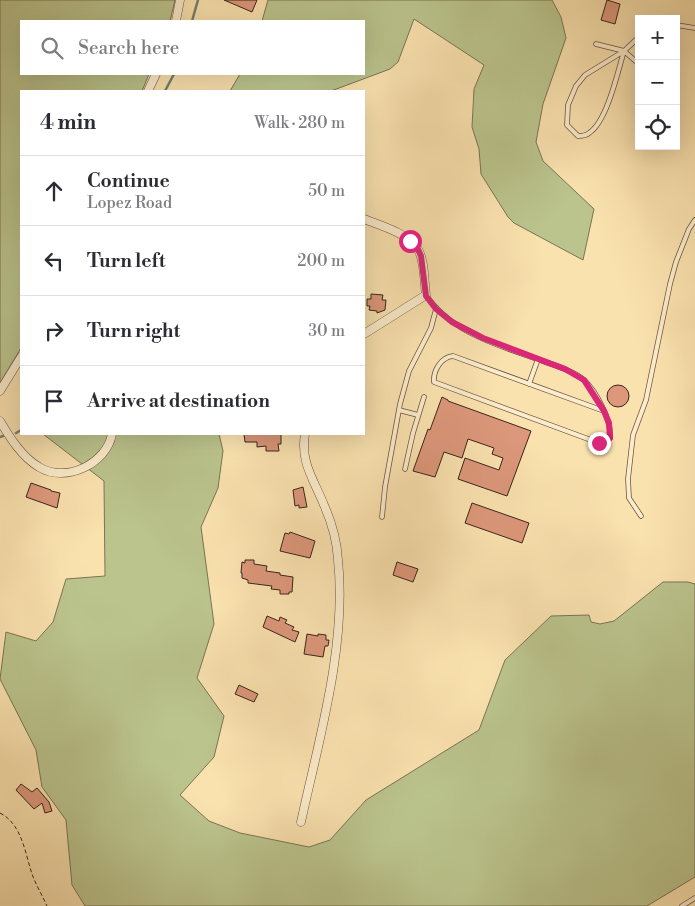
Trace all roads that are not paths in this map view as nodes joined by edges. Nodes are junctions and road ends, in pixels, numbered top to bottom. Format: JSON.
{"nodes":[{"id":1,"x":180,"y":0,"type":"edge"},
{"id":2,"x":176,"y":20,"type":"edge"},
{"id":3,"x":680,"y":26,"type":"edge"},
{"id":4,"x":695,"y":28,"type":"edge"},
{"id":5,"x":635,"y":41,"type":"edge"},
{"id":6,"x":596,"y":44,"type":"dead end"},
{"id":7,"x":624,"y":51,"type":"junction"},
{"id":8,"x":635,"y":61,"type":"edge"},
{"id":9,"x":156,"y":75,"type":"edge"},
{"id":10,"x":148,"y":90,"type":"edge"},
{"id":11,"x":365,"y":220,"type":"edge"},
{"id":12,"x":695,"y":220,"type":"edge"},
{"id":13,"x":426,"y":296,"type":"junction"},
{"id":14,"x":436,"y":309,"type":"junction"},
{"id":15,"x":365,"y":333,"type":"edge"},
{"id":16,"x":20,"y":359,"type":"edge"},
{"id":17,"x":538,"y":359,"type":"junction"},
{"id":18,"x":530,"y":384,"type":"junction"},
{"id":19,"x":0,"y":391,"type":"edge"},
{"id":20,"x":424,"y":397,"type":"dead end"},
{"id":21,"x":399,"y":410,"type":"junction"},
{"id":22,"x":604,"y":411,"type":"junction"},
{"id":23,"x":418,"y":415,"type":"junction"},
{"id":24,"x":0,"y":421,"type":"edge"},
{"id":25,"x":112,"y":435,"type":"edge"},
{"id":26,"x":305,"y":435,"type":"edge"},
{"id":27,"x":405,"y":470,"type":"dead end"},
{"id":28,"x":641,"y":516,"type":"dead end"},
{"id":29,"x":382,"y":517,"type":"dead end"},
{"id":30,"x":301,"y":822,"type":"dead end"},
{"id":31,"x":695,"y":898,"type":"edge"},
{"id":32,"x":682,"y":906,"type":"edge"}],
"edges":[{"from":1,"to":2,"type":"street"},
{"from":3,"to":4,"type":"lane"},
{"from":5,"to":7,"type":"lane"},
{"from":6,"to":7,"type":"lane"},
{"from":7,"to":7,"type":"lane"},
{"from":7,"to":8,"type":"lane"},
{"from":9,"to":10,"type":"street"},
{"from":11,"to":13,"type":"street"},
{"from":12,"to":28,"type":"lane"},
{"from":13,"to":14,"type":"lane"},
{"from":13,"to":15,"type":"street"},
{"from":14,"to":17,"type":"lane"},
{"from":14,"to":21,"type":"lane"},
{"from":16,"to":19,"type":"street"},
{"from":17,"to":18,"type":"lane"},
{"from":17,"to":22,"type":"lane"},
{"from":18,"to":22,"type":"lane"},
{"from":18,"to":22,"type":"lane"},
{"from":20,"to":23,"type":"lane"},
{"from":21,"to":23,"type":"lane"},
{"from":21,"to":29,"type":"lane"},
{"from":23,"to":27,"type":"lane"},
{"from":24,"to":25,"type":"street"},
{"from":26,"to":30,"type":"street"},
{"from":31,"to":32,"type":"lane"}]}
